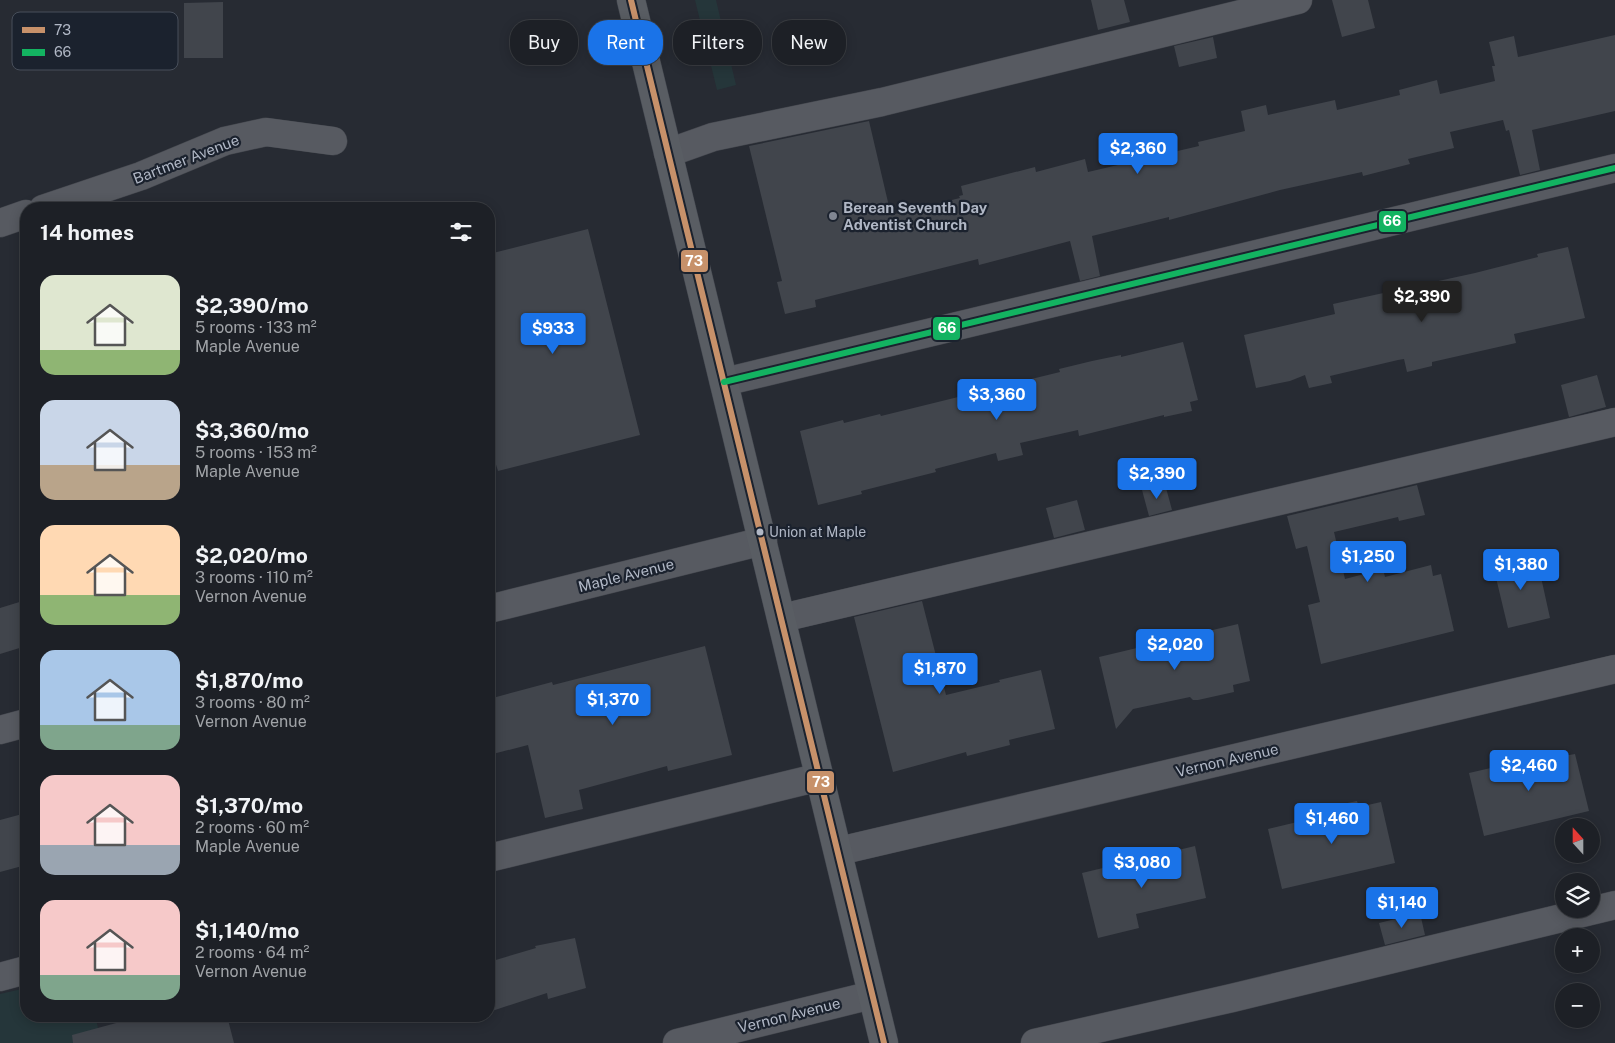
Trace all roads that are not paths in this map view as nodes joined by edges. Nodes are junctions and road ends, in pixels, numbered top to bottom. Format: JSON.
{"nodes":[{"id":1,"x":631,"y":0,"type":"edge"},
{"id":2,"x":1298,"y":0,"type":"edge"},
{"id":3,"x":333,"y":141,"type":"dead end"},
{"id":4,"x":668,"y":153,"type":"junction"},
{"id":5,"x":1615,"y":168,"type":"edge"},
{"id":6,"x":64,"y":202,"type":"edge"},
{"id":7,"x":20,"y":216,"type":"edge"},
{"id":8,"x":0,"y":223,"type":"edge"},
{"id":9,"x":724,"y":382,"type":"junction"},
{"id":10,"x":1615,"y":422,"type":"edge"},
{"id":11,"x":763,"y":541,"type":"junction"},
{"id":12,"x":495,"y":608,"type":"edge"},
{"id":13,"x":782,"y":618,"type":"junction"},
{"id":14,"x":1615,"y":669,"type":"edge"},
{"id":15,"x":20,"y":725,"type":"edge"},
{"id":16,"x":0,"y":730,"type":"edge"},
{"id":17,"x":820,"y":777,"type":"junction"},
{"id":18,"x":839,"y":852,"type":"junction"},
{"id":19,"x":495,"y":857,"type":"edge"},
{"id":20,"x":1615,"y":905,"type":"edge"},
{"id":21,"x":20,"y":972,"type":"edge"},
{"id":22,"x":0,"y":977,"type":"edge"},
{"id":23,"x":872,"y":995,"type":"junction"},
{"id":24,"x":677,"y":1043,"type":"edge"},
{"id":25,"x":884,"y":1043,"type":"edge"},
{"id":26,"x":1035,"y":1043,"type":"edge"}],
"edges":[{"from":1,"to":4,"type":"main road"},
{"from":2,"to":4,"type":"street"},
{"from":3,"to":6,"type":"street","name":"Bartmer Avenue"},
{"from":4,"to":9,"type":"main road"},
{"from":5,"to":9,"type":"street"},
{"from":7,"to":8,"type":"street"},
{"from":9,"to":11,"type":"main road"},
{"from":10,"to":13,"type":"street"},
{"from":11,"to":12,"type":"street","name":"Maple Avenue"},
{"from":11,"to":13,"type":"main road"},
{"from":13,"to":17,"type":"main road"},
{"from":14,"to":18,"type":"street","name":"Vernon Avenue"},
{"from":15,"to":16,"type":"street"},
{"from":17,"to":18,"type":"main road"},
{"from":17,"to":19,"type":"street"},
{"from":18,"to":23,"type":"main road"},
{"from":20,"to":26,"type":"street"},
{"from":21,"to":22,"type":"street"},
{"from":23,"to":24,"type":"street","name":"Vernon Avenue"},
{"from":23,"to":25,"type":"main road"}]}
